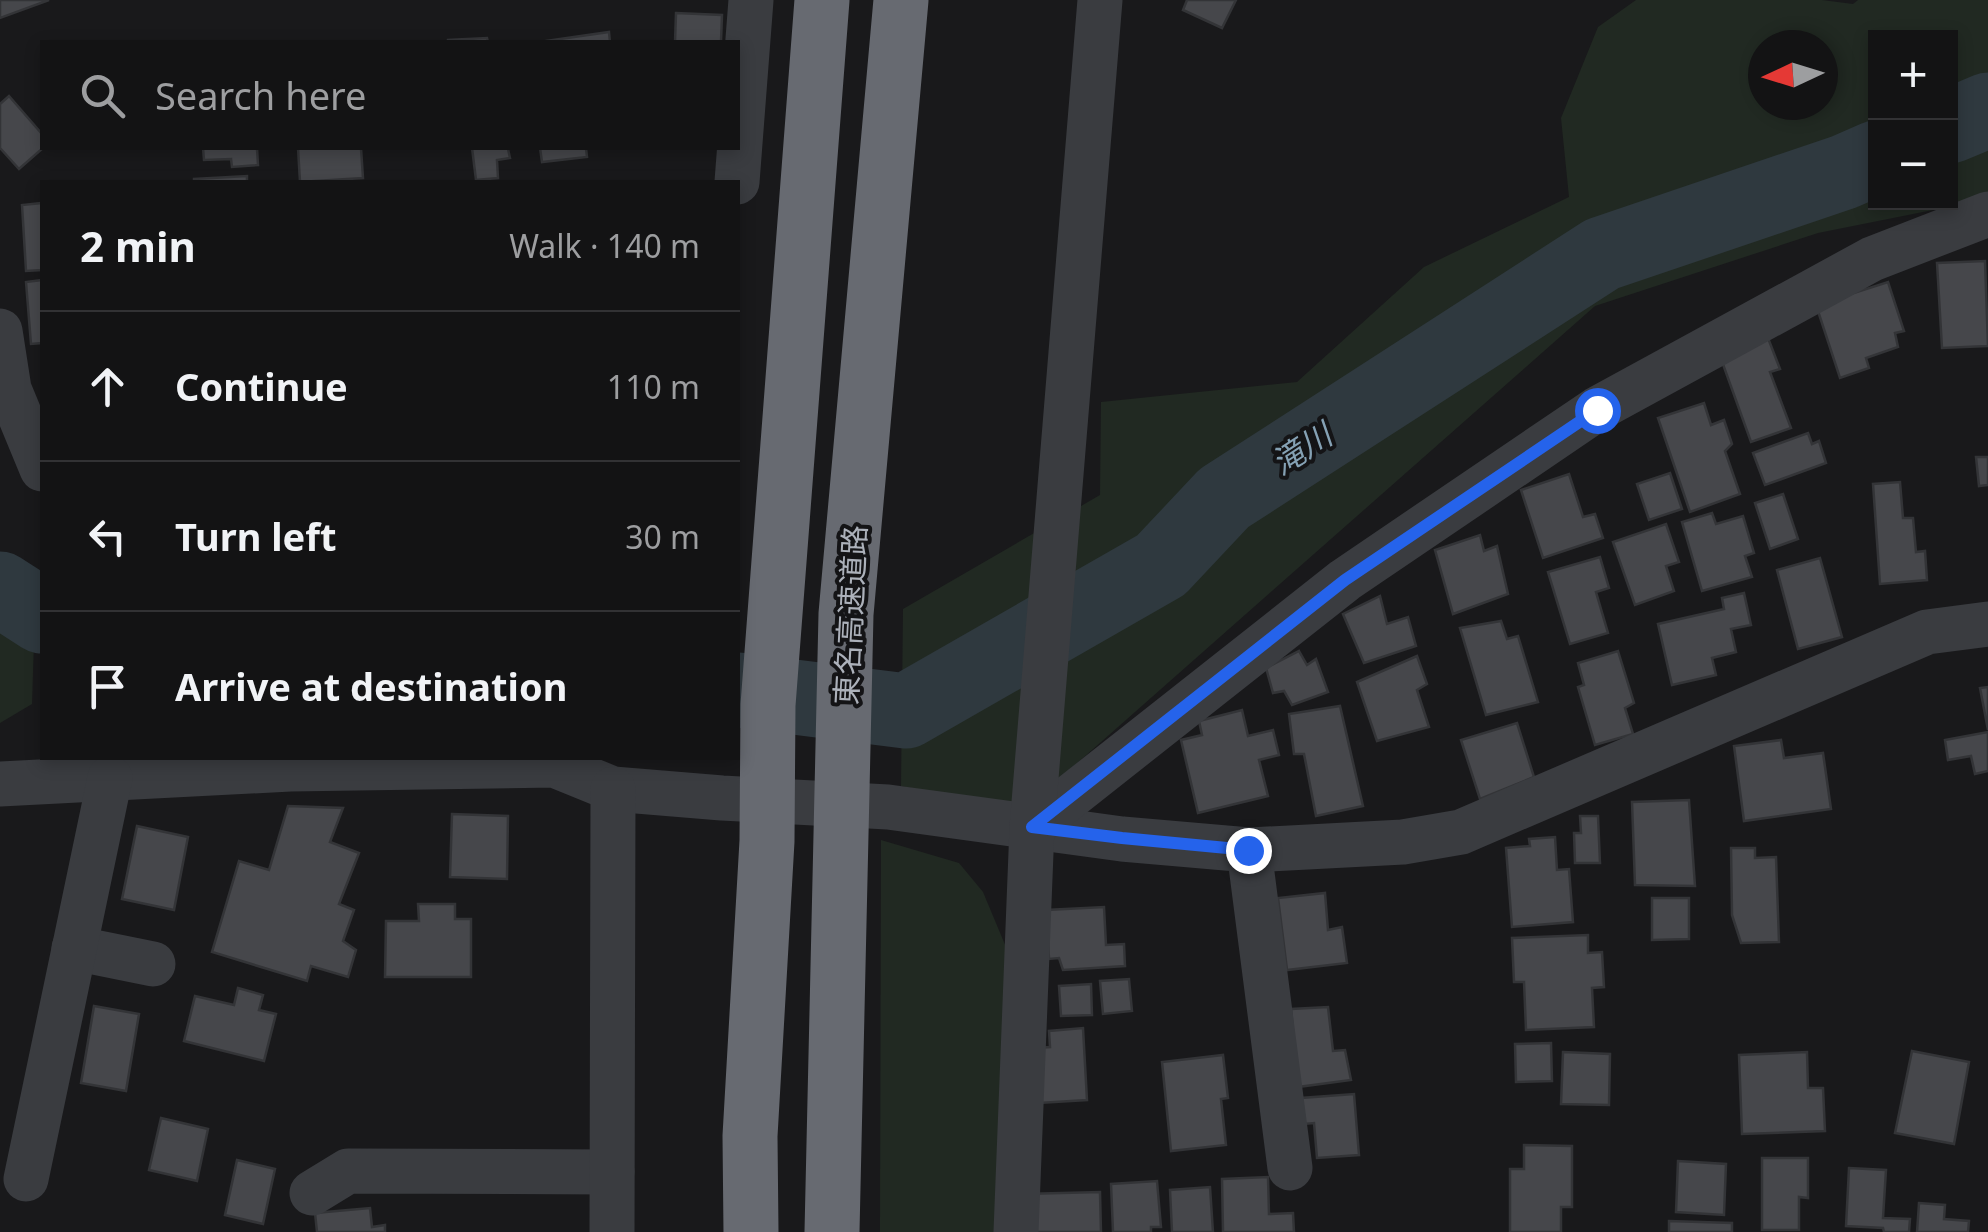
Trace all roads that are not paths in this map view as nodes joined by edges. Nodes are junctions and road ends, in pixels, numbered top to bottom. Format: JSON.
{"nodes":[{"id":1,"x":751,"y":0,"type":"edge"},
{"id":2,"x":822,"y":0,"type":"edge"},
{"id":3,"x":902,"y":0,"type":"edge"},
{"id":4,"x":1100,"y":0,"type":"edge"},
{"id":5,"x":740,"y":143,"type":"edge"},
{"id":6,"x":739,"y":150,"type":"edge"},
{"id":7,"x":737,"y":180,"type":"edge"},
{"id":8,"x":1988,"y":214,"type":"edge"},
{"id":9,"x":0,"y":330,"type":"edge"},
{"id":10,"x":40,"y":464,"type":"edge"},
{"id":11,"x":1988,"y":624,"type":"edge"},
{"id":12,"x":287,"y":763,"type":"edge"},
{"id":13,"x":110,"y":778,"type":"junction"},
{"id":14,"x":0,"y":784,"type":"edge"},
{"id":15,"x":612,"y":789,"type":"junction"},
{"id":16,"x":1032,"y":827,"type":"junction"},
{"id":17,"x":1248,"y":850,"type":"junction"},
{"id":18,"x":74,"y":948,"type":"junction"},
{"id":19,"x":153,"y":964,"type":"dead end"},
{"id":20,"x":1290,"y":1168,"type":"dead end"},
{"id":21,"x":612,"y":1172,"type":"junction"},
{"id":22,"x":26,"y":1178,"type":"dead end"},
{"id":23,"x":312,"y":1193,"type":"dead end"},
{"id":24,"x":612,"y":1232,"type":"edge"},
{"id":25,"x":751,"y":1232,"type":"edge"},
{"id":26,"x":832,"y":1232,"type":"edge"},
{"id":27,"x":1016,"y":1232,"type":"edge"}],
"edges":[{"from":1,"to":5,"type":"street"},
{"from":2,"to":25,"type":"highway"},
{"from":3,"to":26,"type":"highway","name":"東名高速道路"},
{"from":4,"to":16,"type":"street"},
{"from":6,"to":7,"type":"street"},
{"from":8,"to":16,"type":"street"},
{"from":9,"to":10,"type":"street"},
{"from":11,"to":17,"type":"street"},
{"from":12,"to":13,"type":"street"},
{"from":12,"to":15,"type":"street"},
{"from":13,"to":14,"type":"street"},
{"from":13,"to":18,"type":"street"},
{"from":15,"to":16,"type":"street"},
{"from":15,"to":21,"type":"street"},
{"from":16,"to":17,"type":"street"},
{"from":16,"to":27,"type":"street"},
{"from":17,"to":20,"type":"street"},
{"from":18,"to":19,"type":"street"},
{"from":18,"to":22,"type":"street"},
{"from":21,"to":23,"type":"street"},
{"from":21,"to":24,"type":"street"}]}
